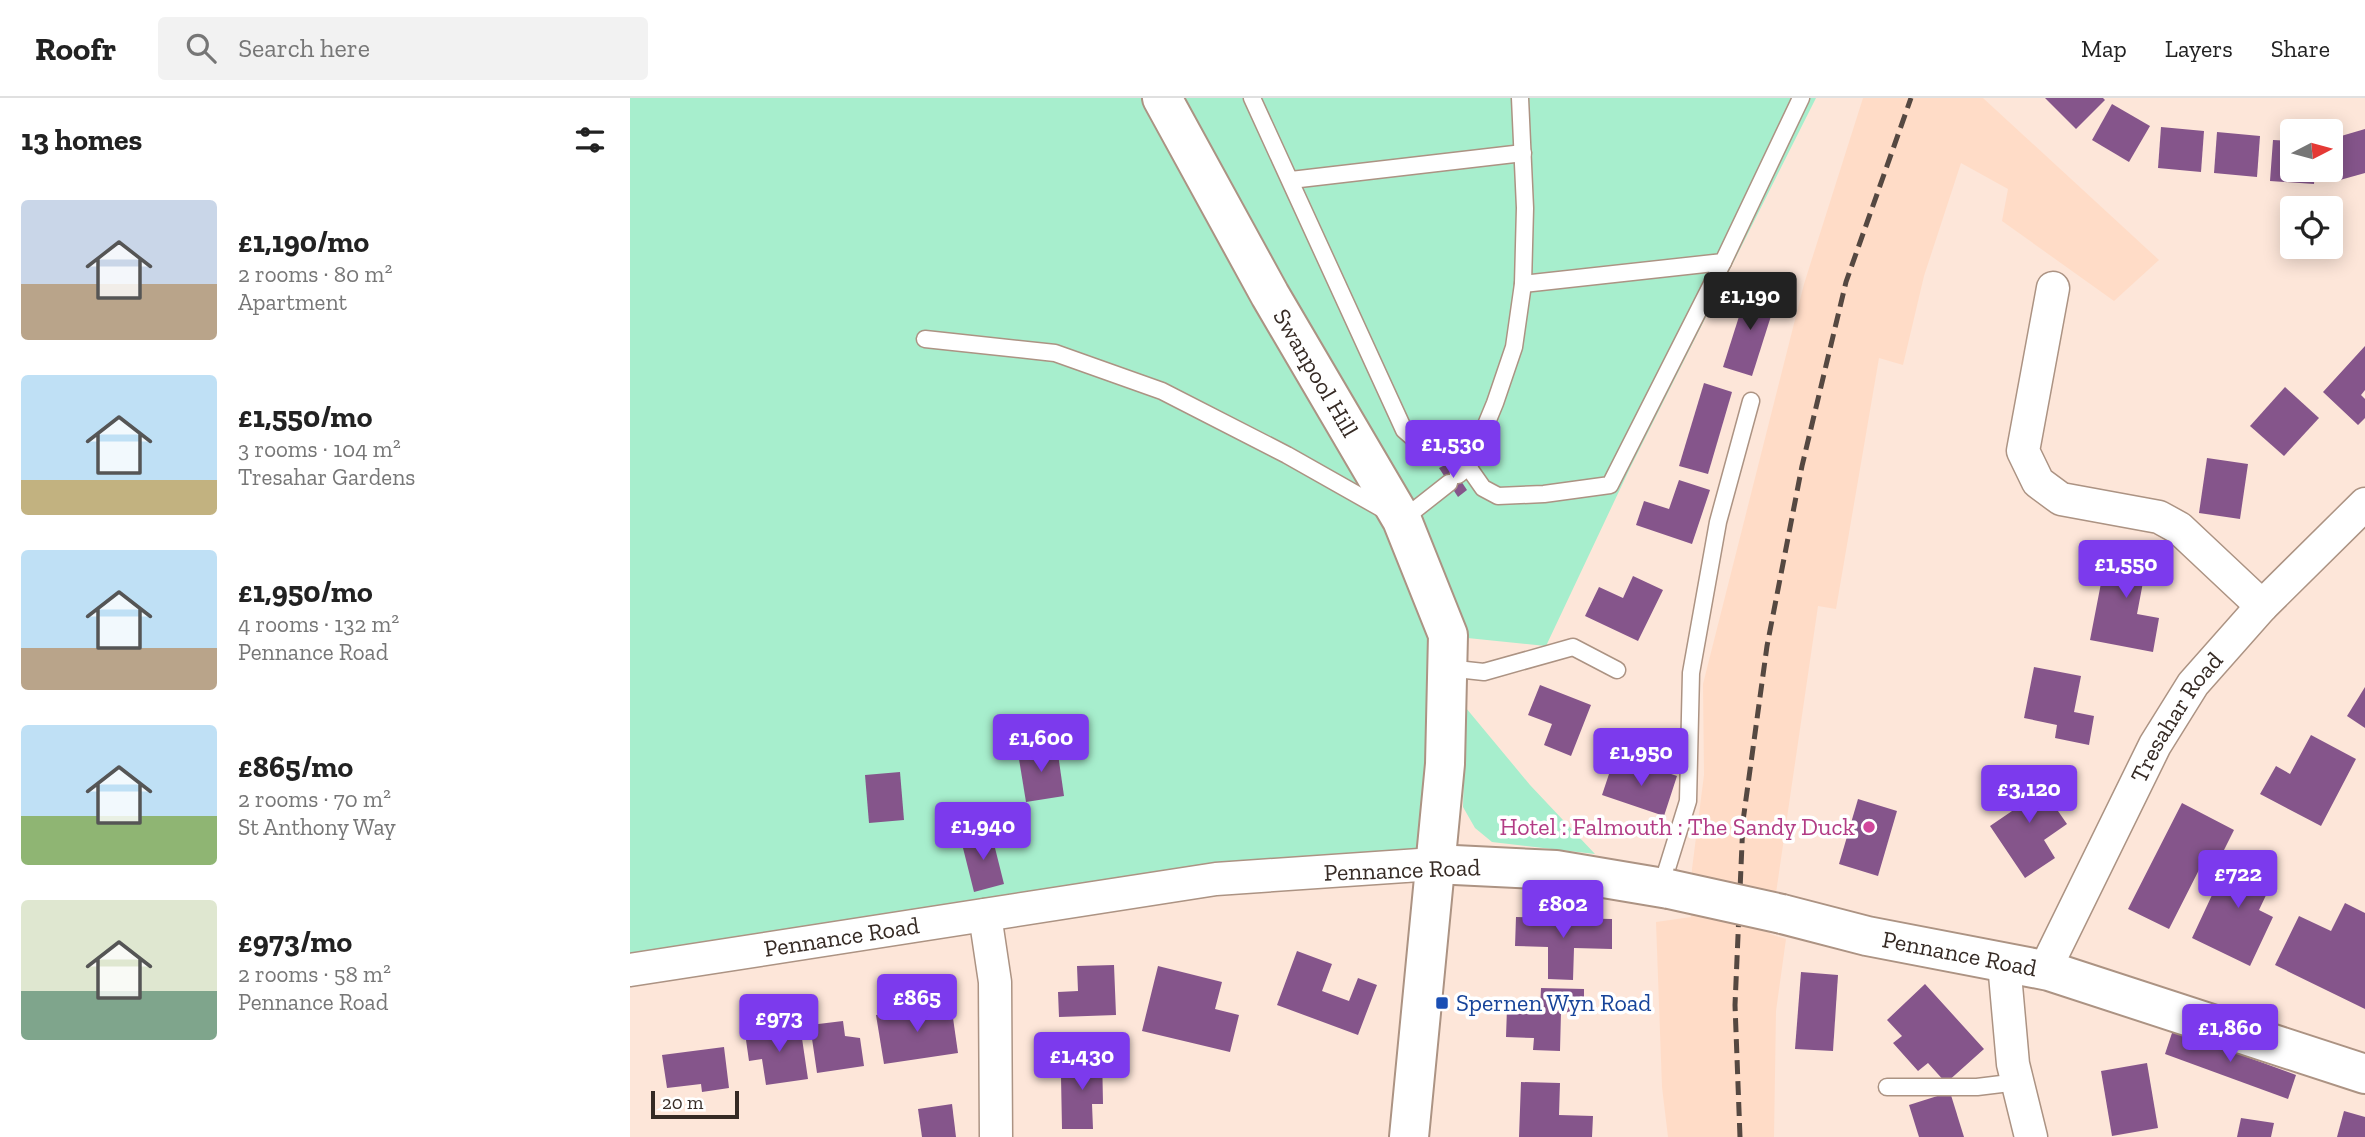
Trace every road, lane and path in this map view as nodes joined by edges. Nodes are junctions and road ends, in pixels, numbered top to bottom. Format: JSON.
{"nodes":[{"id":1,"x":1162,"y":98,"type":"edge"},
{"id":2,"x":1252,"y":98,"type":"edge"},
{"id":3,"x":1520,"y":98,"type":"edge"},
{"id":4,"x":1801,"y":98,"type":"edge"},
{"id":5,"x":1523,"y":153,"type":"junction"},
{"id":6,"x":1291,"y":180,"type":"junction"},
{"id":7,"x":1723,"y":262,"type":"junction"},
{"id":8,"x":1523,"y":284,"type":"junction"},
{"id":9,"x":2053,"y":288,"type":"dead end"},
{"id":10,"x":925,"y":339,"type":"dead end"},
{"id":11,"x":1751,"y":401,"type":"dead end"},
{"id":12,"x":1459,"y":475,"type":"junction"},
{"id":13,"x":2365,"y":504,"type":"edge"},
{"id":14,"x":1402,"y":520,"type":"junction"},
{"id":15,"x":2262,"y":606,"type":"junction"},
{"id":16,"x":1447,"y":668,"type":"junction"},
{"id":17,"x":1617,"y":670,"type":"dead end"},
{"id":18,"x":1434,"y":864,"type":"junction"},
{"id":19,"x":1665,"y":889,"type":"junction"},
{"id":20,"x":985,"y":915,"type":"junction"},
{"id":21,"x":2004,"y":963,"type":"junction"},
{"id":22,"x":630,"y":970,"type":"edge"},
{"id":23,"x":2049,"y":971,"type":"junction"},
{"id":24,"x":2365,"y":1074,"type":"edge"},
{"id":25,"x":2018,"y":1082,"type":"junction"},
{"id":26,"x":1887,"y":1087,"type":"dead end"},
{"id":27,"x":996,"y":1137,"type":"edge"},
{"id":28,"x":1409,"y":1137,"type":"edge"},
{"id":29,"x":2032,"y":1137,"type":"edge"}],
"edges":[{"from":1,"to":14,"type":"street","name":"Swanpool Hill"},
{"from":2,"to":6,"type":"lane"},
{"from":3,"to":5,"type":"lane"},
{"from":4,"to":7,"type":"lane"},
{"from":5,"to":6,"type":"lane"},
{"from":5,"to":8,"type":"lane"},
{"from":6,"to":12,"type":"lane"},
{"from":7,"to":8,"type":"lane"},
{"from":7,"to":12,"type":"lane"},
{"from":8,"to":12,"type":"lane"},
{"from":9,"to":15,"type":"street"},
{"from":10,"to":14,"type":"lane"},
{"from":11,"to":19,"type":"lane"},
{"from":12,"to":14,"type":"lane"},
{"from":13,"to":15,"type":"street","name":"Tresahar Road"},
{"from":14,"to":16,"type":"street","name":"Swanpool Hill"},
{"from":15,"to":23,"type":"street","name":"Tresahar Road"},
{"from":16,"to":17,"type":"lane"},
{"from":16,"to":18,"type":"street","name":"Swanpool Hill"},
{"from":18,"to":19,"type":"street","name":"Pennance Road"},
{"from":18,"to":20,"type":"street","name":"Pennance Road"},
{"from":18,"to":28,"type":"street"},
{"from":19,"to":21,"type":"street","name":"Pennance Road","bridge":true},
{"from":20,"to":22,"type":"street","name":"Pennance Road"},
{"from":20,"to":27,"type":"street"},
{"from":21,"to":23,"type":"street","name":"Pennance Road"},
{"from":21,"to":25,"type":"street"},
{"from":23,"to":24,"type":"street","name":"Pennance Road"},
{"from":25,"to":26,"type":"lane"},
{"from":25,"to":29,"type":"street"}]}
